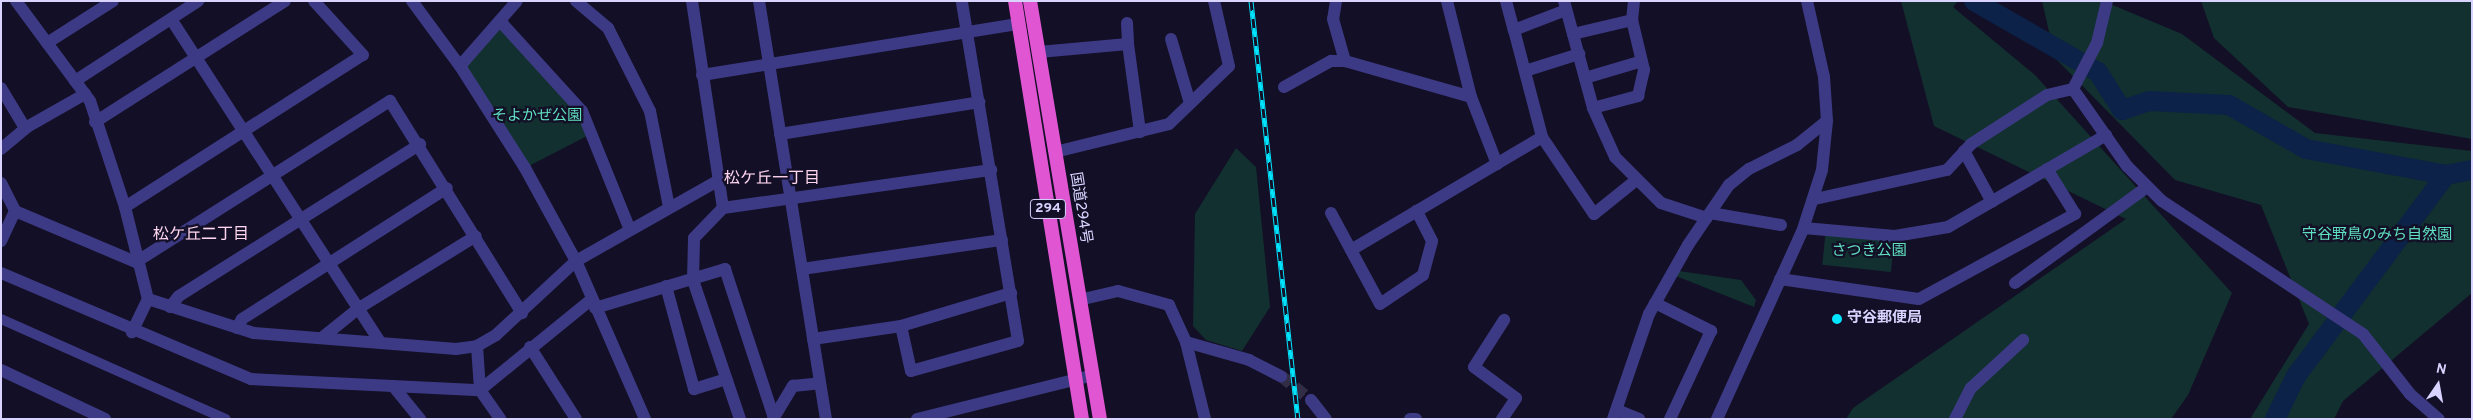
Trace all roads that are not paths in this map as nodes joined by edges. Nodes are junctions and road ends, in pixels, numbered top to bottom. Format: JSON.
{"nodes":[{"id":1,"x":113,"y":1,"type":"edge"},
{"id":2,"x":198,"y":1,"type":"edge"},
{"id":3,"x":285,"y":1,"type":"edge"},
{"id":4,"x":314,"y":1,"type":"edge"},
{"id":5,"x":412,"y":1,"type":"edge"},
{"id":6,"x":517,"y":1,"type":"edge"},
{"id":7,"x":576,"y":1,"type":"edge"},
{"id":8,"x":692,"y":1,"type":"edge"},
{"id":9,"x":759,"y":1,"type":"edge"},
{"id":10,"x":962,"y":1,"type":"edge"},
{"id":11,"x":1015,"y":1,"type":"edge"},
{"id":12,"x":1030,"y":1,"type":"edge"},
{"id":13,"x":1214,"y":1,"type":"edge"},
{"id":14,"x":1336,"y":1,"type":"edge"},
{"id":15,"x":1447,"y":1,"type":"edge"},
{"id":16,"x":1506,"y":1,"type":"edge"},
{"id":17,"x":1634,"y":1,"type":"edge"},
{"id":18,"x":1806,"y":1,"type":"edge"},
{"id":19,"x":2107,"y":1,"type":"edge"},
{"id":20,"x":22,"y":4,"type":"edge"},
{"id":21,"x":1565,"y":6,"type":"edge"},
{"id":22,"x":171,"y":18,"type":"junction"},
{"id":23,"x":1632,"y":20,"type":"junction"},
{"id":24,"x":500,"y":21,"type":"junction"},
{"id":25,"x":1127,"y":23,"type":"dead end"},
{"id":26,"x":1018,"y":24,"type":"junction"},
{"id":27,"x":1514,"y":30,"type":"junction"},
{"id":28,"x":967,"y":32,"type":"junction"},
{"id":29,"x":1573,"y":34,"type":"junction"},
{"id":30,"x":1171,"y":38,"type":"dead end"},
{"id":31,"x":47,"y":43,"type":"junction"},
{"id":32,"x":1128,"y":44,"type":"junction"},
{"id":33,"x":1039,"y":52,"type":"junction"},
{"id":34,"x":1579,"y":54,"type":"junction"},
{"id":35,"x":198,"y":57,"type":"junction"},
{"id":36,"x":1345,"y":61,"type":"junction"},
{"id":37,"x":1642,"y":61,"type":"junction"},
{"id":38,"x":769,"y":64,"type":"junction"},
{"id":39,"x":460,"y":66,"type":"junction"},
{"id":40,"x":1525,"y":71,"type":"junction"},
{"id":41,"x":702,"y":75,"type":"junction"},
{"id":42,"x":1585,"y":78,"type":"junction"},
{"id":43,"x":75,"y":81,"type":"junction"},
{"id":44,"x":1284,"y":87,"type":"dead end"},
{"id":45,"x":1,"y":88,"type":"edge"},
{"id":46,"x":2073,"y":89,"type":"junction"},
{"id":47,"x":85,"y":94,"type":"junction"},
{"id":48,"x":1472,"y":97,"type":"junction"},
{"id":49,"x":979,"y":102,"type":"junction"},
{"id":50,"x":1190,"y":103,"type":"junction"},
{"id":51,"x":1593,"y":108,"type":"junction"},
{"id":52,"x":1827,"y":121,"type":"junction"},
{"id":53,"x":96,"y":122,"type":"junction"},
{"id":54,"x":25,"y":128,"type":"junction"},
{"id":55,"x":246,"y":130,"type":"junction"},
{"id":56,"x":1140,"y":132,"type":"junction"},
{"id":57,"x":780,"y":134,"type":"junction"},
{"id":58,"x":2106,"y":135,"type":"junction"},
{"id":59,"x":1542,"y":137,"type":"junction"},
{"id":60,"x":420,"y":144,"type":"junction"},
{"id":61,"x":1,"y":149,"type":"edge"},
{"id":62,"x":1055,"y":152,"type":"junction"},
{"id":63,"x":1964,"y":152,"type":"junction"},
{"id":64,"x":1497,"y":164,"type":"junction"},
{"id":65,"x":2047,"y":169,"type":"junction"},
{"id":66,"x":991,"y":170,"type":"junction"},
{"id":67,"x":273,"y":175,"type":"junction"},
{"id":68,"x":719,"y":180,"type":"junction"},
{"id":69,"x":1635,"y":181,"type":"junction"},
{"id":70,"x":1,"y":183,"type":"edge"},
{"id":71,"x":2148,"y":187,"type":"junction"},
{"id":72,"x":447,"y":188,"type":"junction"},
{"id":73,"x":1815,"y":199,"type":"junction"},
{"id":74,"x":791,"y":200,"type":"junction"},
{"id":75,"x":1992,"y":202,"type":"junction"},
{"id":76,"x":125,"y":207,"type":"junction"},
{"id":77,"x":669,"y":207,"type":"junction"},
{"id":78,"x":723,"y":208,"type":"junction"},
{"id":79,"x":15,"y":211,"type":"junction"},
{"id":80,"x":1417,"y":211,"type":"junction"},
{"id":81,"x":1331,"y":213,"type":"dead end"},
{"id":82,"x":1708,"y":216,"type":"junction"},
{"id":83,"x":301,"y":219,"type":"junction"},
{"id":84,"x":1780,"y":225,"type":"dead end"},
{"id":85,"x":1804,"y":228,"type":"dead end"},
{"id":86,"x":630,"y":230,"type":"junction"},
{"id":87,"x":476,"y":236,"type":"junction"},
{"id":88,"x":1002,"y":240,"type":"junction"},
{"id":89,"x":1,"y":241,"type":"edge"},
{"id":90,"x":1351,"y":250,"type":"junction"},
{"id":91,"x":576,"y":261,"type":"junction"},
{"id":92,"x":136,"y":262,"type":"junction"},
{"id":93,"x":331,"y":266,"type":"junction"},
{"id":94,"x":802,"y":268,"type":"junction"},
{"id":95,"x":1,"y":273,"type":"edge"},
{"id":96,"x":693,"y":278,"type":"junction"},
{"id":97,"x":1780,"y":280,"type":"junction"},
{"id":98,"x":2015,"y":283,"type":"dead end"},
{"id":99,"x":666,"y":286,"type":"junction"},
{"id":100,"x":1011,"y":293,"type":"junction"},
{"id":101,"x":148,"y":299,"type":"junction"},
{"id":102,"x":1079,"y":300,"type":"junction"},
{"id":103,"x":594,"y":303,"type":"junction"},
{"id":104,"x":1655,"y":303,"type":"junction"},
{"id":105,"x":170,"y":307,"type":"junction"},
{"id":106,"x":359,"y":308,"type":"junction"},
{"id":107,"x":522,"y":313,"type":"junction"},
{"id":108,"x":1,"y":318,"type":"edge"},
{"id":109,"x":1504,"y":320,"type":"dead end"},
{"id":110,"x":902,"y":326,"type":"junction"},
{"id":111,"x":237,"y":328,"type":"junction"},
{"id":112,"x":132,"y":332,"type":"junction"},
{"id":113,"x":323,"y":337,"type":"junction"},
{"id":114,"x":813,"y":339,"type":"junction"},
{"id":115,"x":2023,"y":340,"type":"dead end"},
{"id":116,"x":1186,"y":342,"type":"junction"},
{"id":117,"x":381,"y":343,"type":"junction"},
{"id":118,"x":477,"y":346,"type":"junction"},
{"id":119,"x":530,"y":347,"type":"junction"},
{"id":120,"x":1,"y":370,"type":"edge"},
{"id":121,"x":1093,"y":375,"type":"junction"},
{"id":122,"x":1281,"y":376,"type":"tunnel mouth"},
{"id":123,"x":1075,"y":378,"type":"junction"},
{"id":124,"x":726,"y":379,"type":"junction"},
{"id":125,"x":820,"y":382,"type":"junction"},
{"id":126,"x":393,"y":386,"type":"junction"},
{"id":127,"x":480,"y":390,"type":"junction"},
{"id":128,"x":1311,"y":400,"type":"tunnel mouth"},
{"id":129,"x":1615,"y":414,"type":"edge"},
{"id":130,"x":86,"y":415,"type":"edge"},
{"id":131,"x":774,"y":418,"type":"edge"},
{"id":132,"x":105,"y":419,"type":"edge"},
{"id":133,"x":226,"y":419,"type":"edge"},
{"id":134,"x":420,"y":419,"type":"edge"},
{"id":135,"x":500,"y":419,"type":"edge"},
{"id":136,"x":576,"y":419,"type":"edge"},
{"id":137,"x":644,"y":419,"type":"edge"},
{"id":138,"x":740,"y":419,"type":"edge"},
{"id":139,"x":826,"y":419,"type":"edge"},
{"id":140,"x":918,"y":419,"type":"edge"},
{"id":141,"x":1082,"y":419,"type":"edge"},
{"id":142,"x":1100,"y":419,"type":"edge"},
{"id":143,"x":1205,"y":419,"type":"edge"},
{"id":144,"x":1326,"y":419,"type":"edge"},
{"id":145,"x":1410,"y":419,"type":"edge"},
{"id":146,"x":1416,"y":419,"type":"edge"},
{"id":147,"x":1502,"y":419,"type":"edge"},
{"id":148,"x":1639,"y":419,"type":"edge"},
{"id":149,"x":1670,"y":419,"type":"edge"},
{"id":150,"x":1716,"y":419,"type":"edge"},
{"id":151,"x":1955,"y":419,"type":"edge"},
{"id":152,"x":2439,"y":419,"type":"edge"}],
"edges":[{"from":1,"to":31,"type":"street"},
{"from":2,"to":22,"type":"street"},
{"from":3,"to":35,"type":"street"},
{"from":4,"to":55,"type":"street"},
{"from":5,"to":39,"type":"street"},
{"from":6,"to":24,"type":"street"},
{"from":7,"to":77,"type":"street"},
{"from":8,"to":41,"type":"street"},
{"from":9,"to":38,"type":"street"},
{"from":10,"to":28,"type":"street"},
{"from":11,"to":26,"type":"highway","number":"294"},
{"from":12,"to":33,"type":"highway","name":"国道294号","number":"294"},
{"from":13,"to":50,"type":"street"},
{"from":14,"to":36,"type":"street"},
{"from":15,"to":48,"type":"street"},
{"from":16,"to":27,"type":"street"},
{"from":17,"to":23,"type":"street"},
{"from":18,"to":52,"type":"street"},
{"from":19,"to":46,"type":"street"},
{"from":20,"to":31,"type":"street"},
{"from":21,"to":27,"type":"street"},
{"from":21,"to":29,"type":"street"},
{"from":22,"to":35,"type":"street"},
{"from":22,"to":43,"type":"street"},
{"from":23,"to":29,"type":"street"},
{"from":23,"to":37,"type":"street"},
{"from":24,"to":39,"type":"street"},
{"from":24,"to":86,"type":"street"},
{"from":25,"to":32,"type":"street"},
{"from":26,"to":28,"type":"street"},
{"from":26,"to":123,"type":"highway","number":"294"},
{"from":27,"to":40,"type":"street"},
{"from":28,"to":38,"type":"street"},
{"from":28,"to":49,"type":"street"},
{"from":29,"to":34,"type":"street"},
{"from":30,"to":50,"type":"street"},
{"from":31,"to":43,"type":"street"},
{"from":32,"to":33,"type":"street"},
{"from":32,"to":56,"type":"street"},
{"from":33,"to":62,"type":"highway","name":"国道294号","number":"294"},
{"from":34,"to":40,"type":"street"},
{"from":34,"to":42,"type":"street"},
{"from":35,"to":53,"type":"street"},
{"from":35,"to":55,"type":"street"},
{"from":36,"to":44,"type":"street"},
{"from":36,"to":48,"type":"street"},
{"from":37,"to":42,"type":"street"},
{"from":37,"to":51,"type":"street"},
{"from":38,"to":41,"type":"street"},
{"from":38,"to":57,"type":"street"},
{"from":39,"to":91,"type":"street"},
{"from":40,"to":59,"type":"street"},
{"from":41,"to":68,"type":"street"},
{"from":42,"to":51,"type":"street"},
{"from":43,"to":47,"type":"street"},
{"from":45,"to":54,"type":"street"},
{"from":46,"to":58,"type":"street"},
{"from":46,"to":63,"type":"street"},
{"from":47,"to":53,"type":"street"},
{"from":47,"to":54,"type":"street"},
{"from":48,"to":64,"type":"street"},
{"from":49,"to":57,"type":"street"},
{"from":49,"to":66,"type":"street"},
{"from":50,"to":56,"type":"street"},
{"from":51,"to":69,"type":"street"},
{"from":52,"to":73,"type":"street"},
{"from":52,"to":82,"type":"street"},
{"from":53,"to":76,"type":"street"},
{"from":54,"to":61,"type":"street"},
{"from":55,"to":67,"type":"street"},
{"from":55,"to":76,"type":"street"},
{"from":56,"to":62,"type":"street"},
{"from":57,"to":74,"type":"street"},
{"from":58,"to":65,"type":"street"},
{"from":58,"to":71,"type":"street"},
{"from":59,"to":64,"type":"street"},
{"from":59,"to":69,"type":"street"},
{"from":60,"to":67,"type":"street"},
{"from":60,"to":72,"type":"street"},
{"from":60,"to":83,"type":"street"},
{"from":62,"to":102,"type":"highway","name":"国道294号","number":"294"},
{"from":63,"to":73,"type":"street"},
{"from":63,"to":75,"type":"street"},
{"from":64,"to":80,"type":"street"},
{"from":65,"to":75,"type":"street"},
{"from":65,"to":97,"type":"street"},
{"from":66,"to":74,"type":"street"},
{"from":66,"to":88,"type":"street"},
{"from":67,"to":83,"type":"street"},
{"from":67,"to":92,"type":"street"},
{"from":68,"to":77,"type":"street"},
{"from":68,"to":78,"type":"street"},
{"from":69,"to":82,"type":"street"},
{"from":70,"to":79,"type":"street"},
{"from":71,"to":98,"type":"street"},
{"from":71,"to":152,"type":"street"},
{"from":72,"to":87,"type":"street"},
{"from":72,"to":93,"type":"street"},
{"from":73,"to":97,"type":"street"},
{"from":74,"to":78,"type":"street"},
{"from":74,"to":94,"type":"street"},
{"from":75,"to":85,"type":"street"},
{"from":76,"to":92,"type":"street"},
{"from":77,"to":86,"type":"street"},
{"from":78,"to":96,"type":"street"},
{"from":79,"to":89,"type":"street"},
{"from":79,"to":92,"type":"street"},
{"from":80,"to":90,"type":"street"},
{"from":80,"to":90,"type":"street"},
{"from":81,"to":90,"type":"street"},
{"from":82,"to":84,"type":"street"},
{"from":82,"to":104,"type":"street"},
{"from":83,"to":93,"type":"street"},
{"from":83,"to":105,"type":"street"},
{"from":86,"to":91,"type":"street"},
{"from":87,"to":106,"type":"street"},
{"from":87,"to":107,"type":"street"},
{"from":88,"to":94,"type":"street"},
{"from":88,"to":100,"type":"street"},
{"from":91,"to":103,"type":"street"},
{"from":91,"to":107,"type":"street"},
{"from":92,"to":101,"type":"street"},
{"from":93,"to":106,"type":"street"},
{"from":93,"to":111,"type":"street"},
{"from":94,"to":114,"type":"street"},
{"from":95,"to":112,"type":"street"},
{"from":96,"to":99,"type":"street"},
{"from":96,"to":124,"type":"street"},
{"from":96,"to":131,"type":"street"},
{"from":97,"to":150,"type":"street"},
{"from":99,"to":103,"type":"street"},
{"from":99,"to":124,"type":"street"},
{"from":100,"to":110,"type":"street"},
{"from":100,"to":110,"type":"street"},
{"from":101,"to":105,"type":"street"},
{"from":101,"to":112,"type":"street"},
{"from":102,"to":116,"type":"street"},
{"from":102,"to":121,"type":"highway","name":"国道294号","number":"294"},
{"from":103,"to":119,"type":"street"},
{"from":103,"to":137,"type":"street"},
{"from":104,"to":129,"type":"street"},
{"from":104,"to":149,"type":"street"},
{"from":105,"to":111,"type":"street"},
{"from":106,"to":113,"type":"street"},
{"from":106,"to":117,"type":"street"},
{"from":107,"to":118,"type":"street"},
{"from":108,"to":133,"type":"street"},
{"from":109,"to":147,"type":"street"},
{"from":110,"to":114,"type":"street"},
{"from":111,"to":113,"type":"street"},
{"from":112,"to":126,"type":"street"},
{"from":113,"to":117,"type":"street"},
{"from":114,"to":125,"type":"street"},
{"from":115,"to":151,"type":"street"},
{"from":116,"to":122,"type":"street"},
{"from":116,"to":143,"type":"street"},
{"from":117,"to":118,"type":"street"},
{"from":118,"to":127,"type":"street"},
{"from":119,"to":127,"type":"street"},
{"from":119,"to":136,"type":"street"},
{"from":120,"to":130,"type":"street"},
{"from":121,"to":123,"type":"street"},
{"from":121,"to":142,"type":"highway","name":"国道294号","number":"294"},
{"from":123,"to":140,"type":"street"},
{"from":123,"to":141,"type":"highway","number":"294"},
{"from":124,"to":138,"type":"street"},
{"from":125,"to":131,"type":"street"},
{"from":125,"to":139,"type":"street"},
{"from":126,"to":127,"type":"street"},
{"from":126,"to":134,"type":"street"},
{"from":127,"to":135,"type":"street"},
{"from":128,"to":144,"type":"street"},
{"from":129,"to":148,"type":"street"},
{"from":130,"to":132,"type":"street"},
{"from":145,"to":146,"type":"street"}]}
